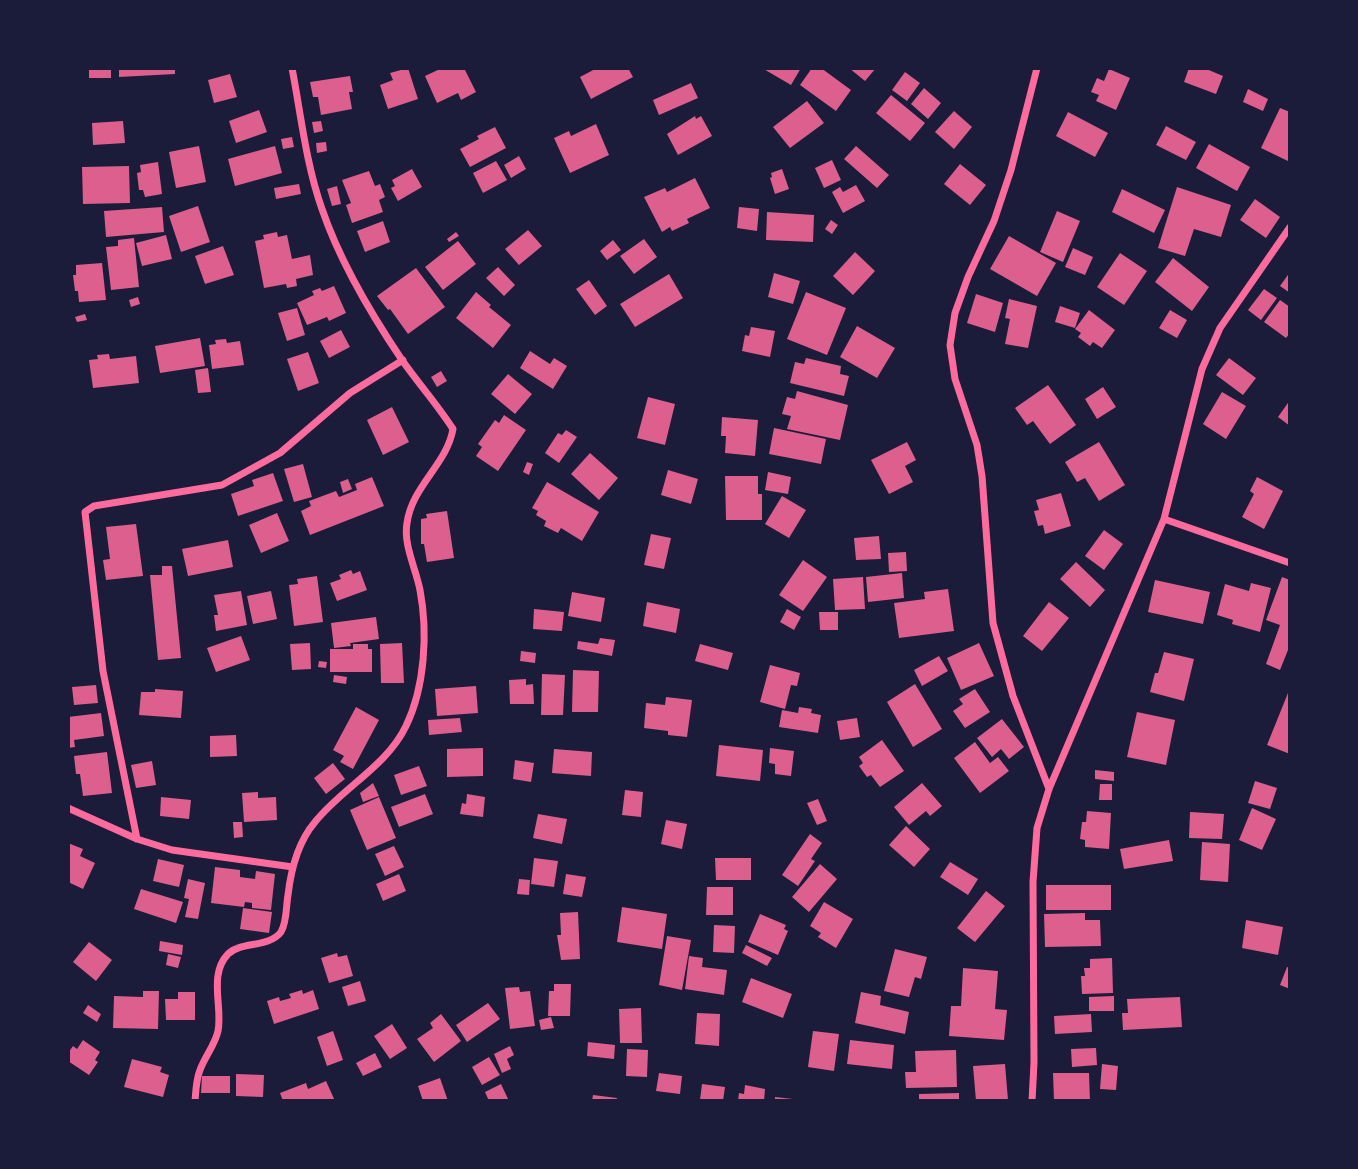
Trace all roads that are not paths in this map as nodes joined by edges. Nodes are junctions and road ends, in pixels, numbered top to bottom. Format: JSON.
{"nodes":[{"id":1,"x":292,"y":68,"type":"edge"},
{"id":2,"x":1037,"y":68,"type":"edge"},
{"id":3,"x":1290,"y":227,"type":"edge"},
{"id":4,"x":403,"y":360,"type":"junction"},
{"id":5,"x":1164,"y":519,"type":"junction"},
{"id":6,"x":1290,"y":563,"type":"edge"},
{"id":7,"x":1049,"y":789,"type":"junction"},
{"id":8,"x":68,"y":808,"type":"edge"},
{"id":9,"x":137,"y":839,"type":"junction"},
{"id":10,"x":293,"y":867,"type":"junction"},
{"id":11,"x":195,"y":1101,"type":"edge"},
{"id":12,"x":1032,"y":1101,"type":"edge"}],
"edges":[{"from":1,"to":4,"type":"street"},
{"from":2,"to":7,"type":"street"},
{"from":3,"to":5,"type":"street"},
{"from":4,"to":9,"type":"street"},
{"from":4,"to":10,"type":"street"},
{"from":5,"to":6,"type":"street"},
{"from":5,"to":7,"type":"street"},
{"from":7,"to":12,"type":"street"},
{"from":8,"to":9,"type":"street"},
{"from":9,"to":10,"type":"street"},
{"from":10,"to":11,"type":"street"}]}
